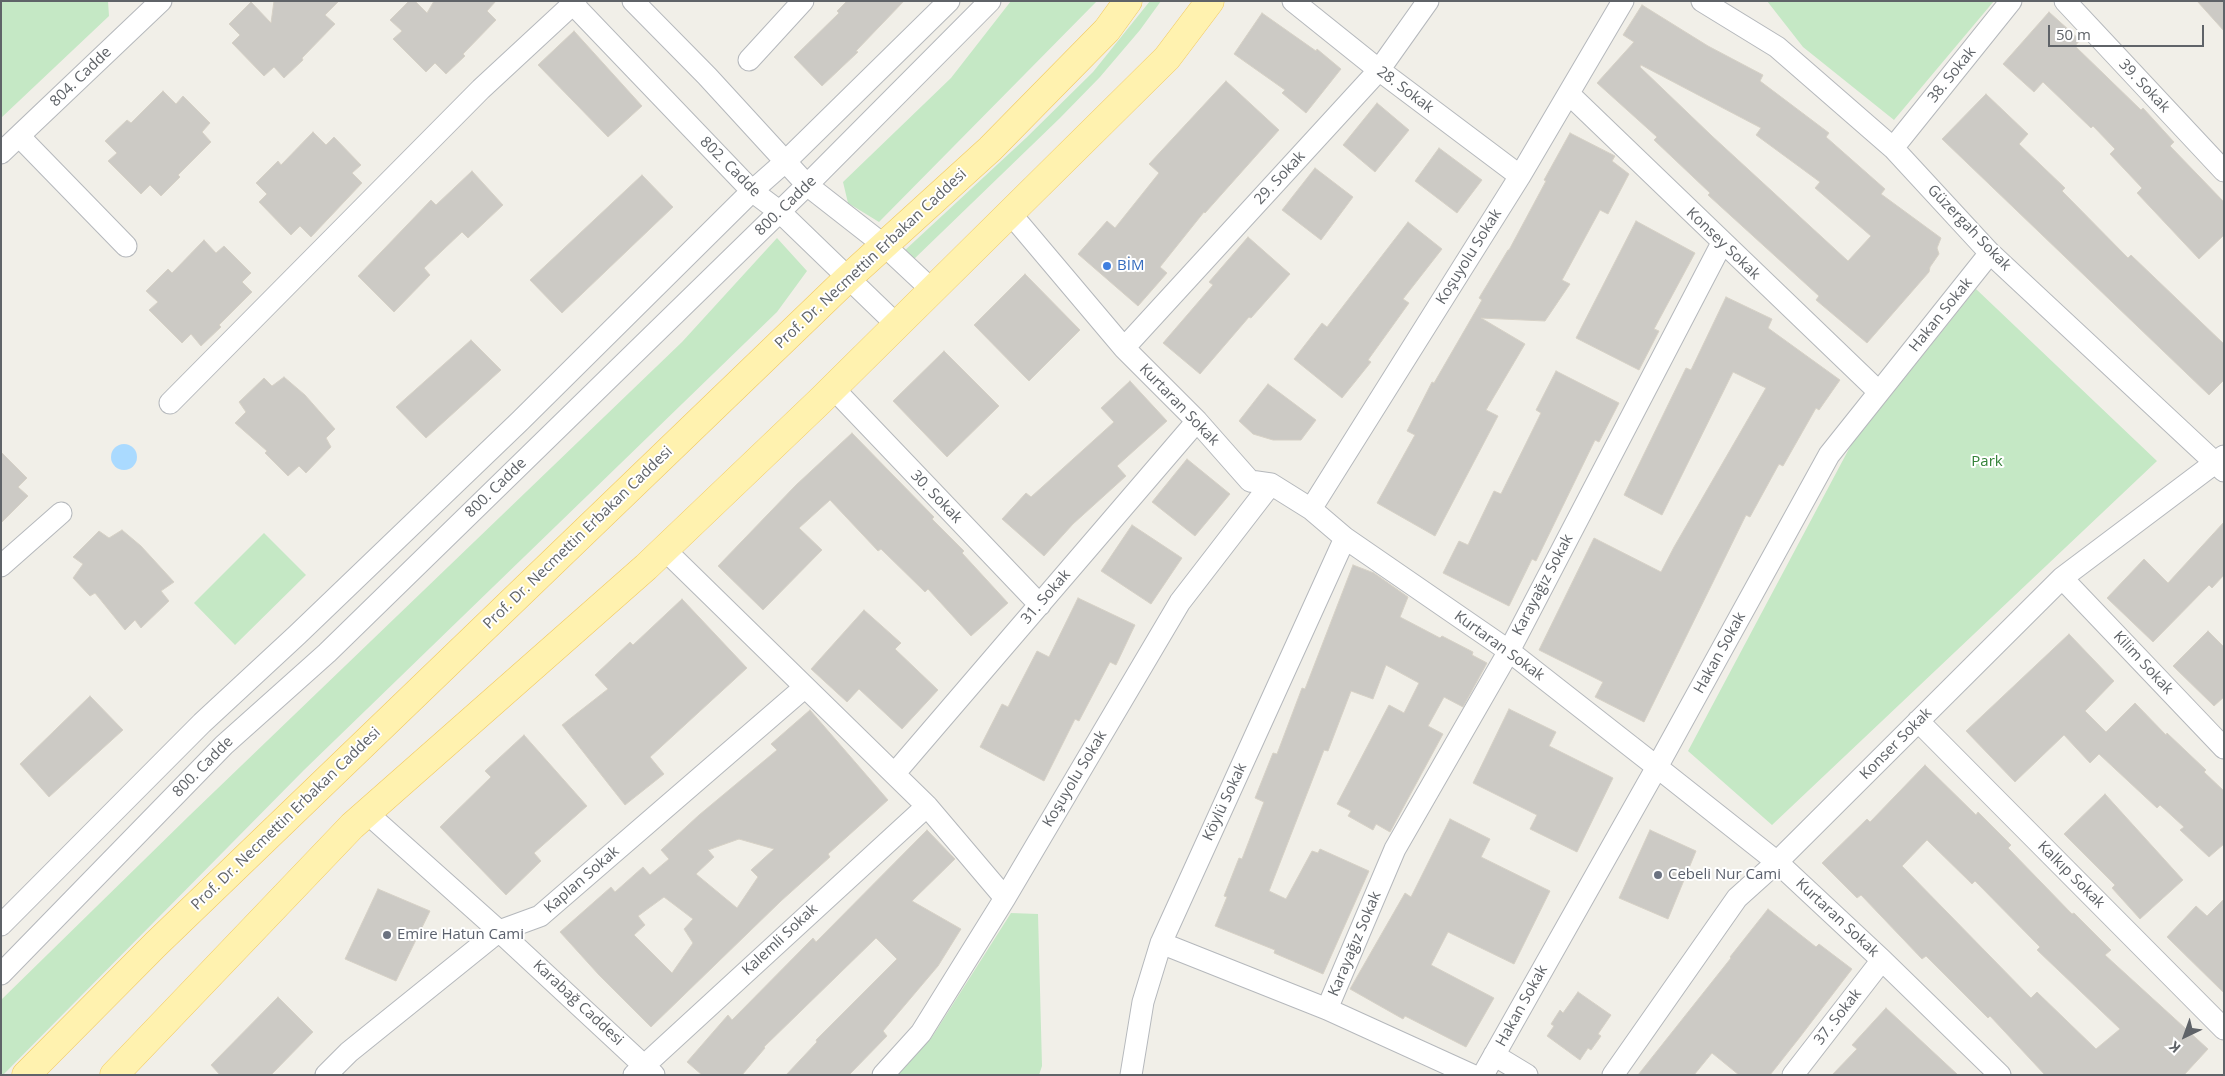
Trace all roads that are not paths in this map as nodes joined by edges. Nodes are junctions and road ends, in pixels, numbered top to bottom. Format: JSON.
{"nodes":[{"id":1,"x":161,"y":1,"type":"edge"},
{"id":2,"x":633,"y":1,"type":"edge"},
{"id":3,"x":803,"y":1,"type":"edge"},
{"id":4,"x":949,"y":1,"type":"edge"},
{"id":5,"x":990,"y":1,"type":"edge"},
{"id":6,"x":1128,"y":1,"type":"edge"},
{"id":7,"x":1210,"y":1,"type":"edge"},
{"id":8,"x":1293,"y":1,"type":"edge"},
{"id":9,"x":1428,"y":1,"type":"edge"},
{"id":10,"x":1623,"y":1,"type":"edge"},
{"id":11,"x":1702,"y":1,"type":"edge"},
{"id":12,"x":2011,"y":1,"type":"edge"},
{"id":13,"x":2065,"y":1,"type":"edge"},
{"id":14,"x":573,"y":2,"type":"edge"},
{"id":15,"x":749,"y":60,"type":"dead end"},
{"id":16,"x":1379,"y":70,"type":"junction"},
{"id":17,"x":1568,"y":94,"type":"junction"},
{"id":18,"x":19,"y":136,"type":"junction"},
{"id":19,"x":1893,"y":148,"type":"junction"},
{"id":20,"x":1,"y":153,"type":"edge"},
{"id":21,"x":786,"y":161,"type":"junction"},
{"id":22,"x":2224,"y":172,"type":"edge"},
{"id":23,"x":1520,"y":176,"type":"junction"},
{"id":24,"x":808,"y":185,"type":"junction"},
{"id":25,"x":752,"y":191,"type":"junction"},
{"id":26,"x":780,"y":212,"type":"junction"},
{"id":27,"x":1010,"y":213,"type":"junction"},
{"id":28,"x":1722,"y":243,"type":"junction"},
{"id":29,"x":126,"y":246,"type":"dead end"},
{"id":30,"x":885,"y":246,"type":"junction"},
{"id":31,"x":1990,"y":253,"type":"junction"},
{"id":32,"x":847,"y":279,"type":"junction"},
{"id":33,"x":932,"y":290,"type":"junction"},
{"id":34,"x":897,"y":325,"type":"junction"},
{"id":35,"x":1124,"y":348,"type":"junction"},
{"id":36,"x":833,"y":388,"type":"junction"},
{"id":37,"x":1879,"y":392,"type":"junction"},
{"id":38,"x":170,"y":403,"type":"dead end"},
{"id":39,"x":1197,"y":421,"type":"junction"},
{"id":40,"x":2221,"y":463,"type":"edge"},
{"id":41,"x":1271,"y":484,"type":"junction"},
{"id":42,"x":1311,"y":509,"type":"junction"},
{"id":43,"x":61,"y":513,"type":"dead end"},
{"id":44,"x":1346,"y":538,"type":"junction"},
{"id":45,"x":665,"y":550,"type":"junction"},
{"id":46,"x":1,"y":566,"type":"edge"},
{"id":47,"x":2062,"y":578,"type":"junction"},
{"id":48,"x":1040,"y":605,"type":"junction"},
{"id":49,"x":1509,"y":651,"type":"junction"},
{"id":50,"x":805,"y":687,"type":"junction"},
{"id":51,"x":1918,"y":721,"type":"junction"},
{"id":52,"x":2224,"y":748,"type":"edge"},
{"id":53,"x":1657,"y":767,"type":"junction"},
{"id":54,"x":895,"y":774,"type":"junction"},
{"id":55,"x":927,"y":806,"type":"junction"},
{"id":56,"x":367,"y":813,"type":"junction"},
{"id":57,"x":1777,"y":862,"type":"junction"},
{"id":58,"x":1005,"y":898,"type":"junction"},
{"id":59,"x":1,"y":925,"type":"edge"},
{"id":60,"x":499,"y":931,"type":"junction"},
{"id":61,"x":1161,"y":942,"type":"junction"},
{"id":62,"x":1882,"y":960,"type":"junction"},
{"id":63,"x":1,"y":974,"type":"edge"},
{"id":64,"x":1327,"y":1009,"type":"junction"},
{"id":65,"x":2224,"y":1029,"type":"edge"},
{"id":66,"x":1494,"y":1055,"type":"junction"},
{"id":67,"x":644,"y":1071,"type":"edge"},
{"id":68,"x":26,"y":1075,"type":"edge"},
{"id":69,"x":114,"y":1075,"type":"edge"},
{"id":70,"x":326,"y":1075,"type":"edge"},
{"id":71,"x":882,"y":1075,"type":"edge"},
{"id":72,"x":1131,"y":1075,"type":"edge"},
{"id":73,"x":1472,"y":1075,"type":"edge"},
{"id":74,"x":1484,"y":1075,"type":"edge"},
{"id":75,"x":1526,"y":1075,"type":"edge"},
{"id":76,"x":1613,"y":1075,"type":"edge"},
{"id":77,"x":1793,"y":1075,"type":"edge"},
{"id":78,"x":2000,"y":1075,"type":"edge"}],
"edges":[{"from":1,"to":18,"type":"street","name":"804. Cadde"},
{"from":2,"to":21,"type":"street"},
{"from":3,"to":15,"type":"street"},
{"from":4,"to":21,"type":"street","name":"800. Cadde"},
{"from":5,"to":24,"type":"street","name":"800. Cadde"},
{"from":6,"to":30,"type":"main road","name":"Prof. Dr. Necmettin Erbakan Caddesi"},
{"from":7,"to":27,"type":"main road"},
{"from":8,"to":16,"type":"street","name":"28. Sokak"},
{"from":9,"to":16,"type":"street","name":"29. Sokak"},
{"from":10,"to":17,"type":"street","name":"Koşuyolu Sokak"},
{"from":11,"to":19,"type":"street","name":"Güzergah Sokak"},
{"from":12,"to":19,"type":"street","name":"38. Sokak"},
{"from":13,"to":22,"type":"street","name":"39. Sokak"},
{"from":14,"to":25,"type":"street","name":"802. Cadde"},
{"from":14,"to":38,"type":"street"},
{"from":16,"to":23,"type":"street","name":"28. Sokak"},
{"from":16,"to":35,"type":"street","name":"29. Sokak"},
{"from":17,"to":23,"type":"street","name":"Koşuyolu Sokak"},
{"from":17,"to":28,"type":"street","name":"Konsey Sokak"},
{"from":18,"to":20,"type":"street","name":"804. Cadde"},
{"from":18,"to":29,"type":"street"},
{"from":19,"to":31,"type":"street","name":"Güzergah Sokak"},
{"from":21,"to":24,"type":"street"},
{"from":21,"to":25,"type":"street","name":"800. Cadde"},
{"from":23,"to":42,"type":"street","name":"Koşuyolu Sokak"},
{"from":24,"to":26,"type":"street","name":"800. Cadde"},
{"from":24,"to":30,"type":"street"},
{"from":25,"to":26,"type":"street","name":"802. Cadde"},
{"from":25,"to":59,"type":"street","name":"800. Cadde"},
{"from":26,"to":32,"type":"street","name":"802. Cadde"},
{"from":26,"to":63,"type":"street","name":"800. Cadde"},
{"from":27,"to":33,"type":"main road"},
{"from":27,"to":35,"type":"street","name":"Kurtaran Sokak"},
{"from":28,"to":37,"type":"street","name":"Konsey Sokak"},
{"from":28,"to":49,"type":"street","name":"Karayağız Sokak"},
{"from":30,"to":32,"type":"main road","name":"Prof. Dr. Necmettin Erbakan Caddesi"},
{"from":30,"to":33,"type":"street"},
{"from":31,"to":37,"type":"street","name":"Hakan Sokak"},
{"from":31,"to":40,"type":"street","name":"Güzergah Sokak"},
{"from":32,"to":34,"type":"street","name":"802. Cadde"},
{"from":32,"to":68,"type":"main road","name":"Prof. Dr. Necmettin Erbakan Caddesi"},
{"from":33,"to":34,"type":"main road"},
{"from":34,"to":36,"type":"main road"},
{"from":35,"to":39,"type":"street","name":"Kurtaran Sokak"},
{"from":36,"to":45,"type":"main road"},
{"from":36,"to":48,"type":"street","name":"30. Sokak"},
{"from":37,"to":53,"type":"street","name":"Hakan Sokak"},
{"from":39,"to":41,"type":"street","name":"Kurtaran Sokak"},
{"from":39,"to":48,"type":"street","name":"31. Sokak"},
{"from":40,"to":47,"type":"street","name":"Konser Sokak"},
{"from":41,"to":42,"type":"street","name":"Kurtaran Sokak"},
{"from":41,"to":58,"type":"street","name":"Koşuyolu Sokak"},
{"from":42,"to":44,"type":"street","name":"Kurtaran Sokak"},
{"from":43,"to":46,"type":"street"},
{"from":44,"to":49,"type":"street","name":"Kurtaran Sokak"},
{"from":44,"to":61,"type":"street","name":"Köylü Sokak"},
{"from":45,"to":50,"type":"street"},
{"from":45,"to":56,"type":"main road"},
{"from":47,"to":51,"type":"street","name":"Konser Sokak"},
{"from":47,"to":52,"type":"street","name":"Kilim Sokak"},
{"from":48,"to":54,"type":"street","name":"31. Sokak"},
{"from":49,"to":53,"type":"street","name":"Kurtaran Sokak"},
{"from":49,"to":64,"type":"street","name":"Karayağız Sokak"},
{"from":50,"to":54,"type":"street"},
{"from":50,"to":60,"type":"street","name":"Kaplan Sokak"},
{"from":51,"to":57,"type":"street","name":"Konser Sokak"},
{"from":51,"to":65,"type":"street","name":"Kalkıp Sokak"},
{"from":53,"to":57,"type":"street","name":"Kurtaran Sokak"},
{"from":53,"to":66,"type":"street","name":"Hakan Sokak"},
{"from":54,"to":55,"type":"street"},
{"from":55,"to":58,"type":"street"},
{"from":55,"to":67,"type":"street","name":"Kalemli Sokak"},
{"from":56,"to":60,"type":"street","name":"Karabağ Caddesi"},
{"from":56,"to":69,"type":"main road"},
{"from":57,"to":62,"type":"street","name":"Kurtaran Sokak"},
{"from":57,"to":76,"type":"street","name":"Konser Sokak"},
{"from":58,"to":71,"type":"street","name":"Koşuyolu Sokak"},
{"from":60,"to":67,"type":"street","name":"Karabağ Caddesi"},
{"from":60,"to":70,"type":"street","name":"Kaplan Sokak"},
{"from":61,"to":64,"type":"street"},
{"from":61,"to":72,"type":"street","name":"Köylü Sokak"},
{"from":62,"to":77,"type":"street","name":"37. Sokak"},
{"from":62,"to":78,"type":"street","name":"Kurtaran Sokak"},
{"from":64,"to":73,"type":"street"},
{"from":66,"to":74,"type":"street","name":"Hakan Sokak"},
{"from":66,"to":75,"type":"street"}]}
